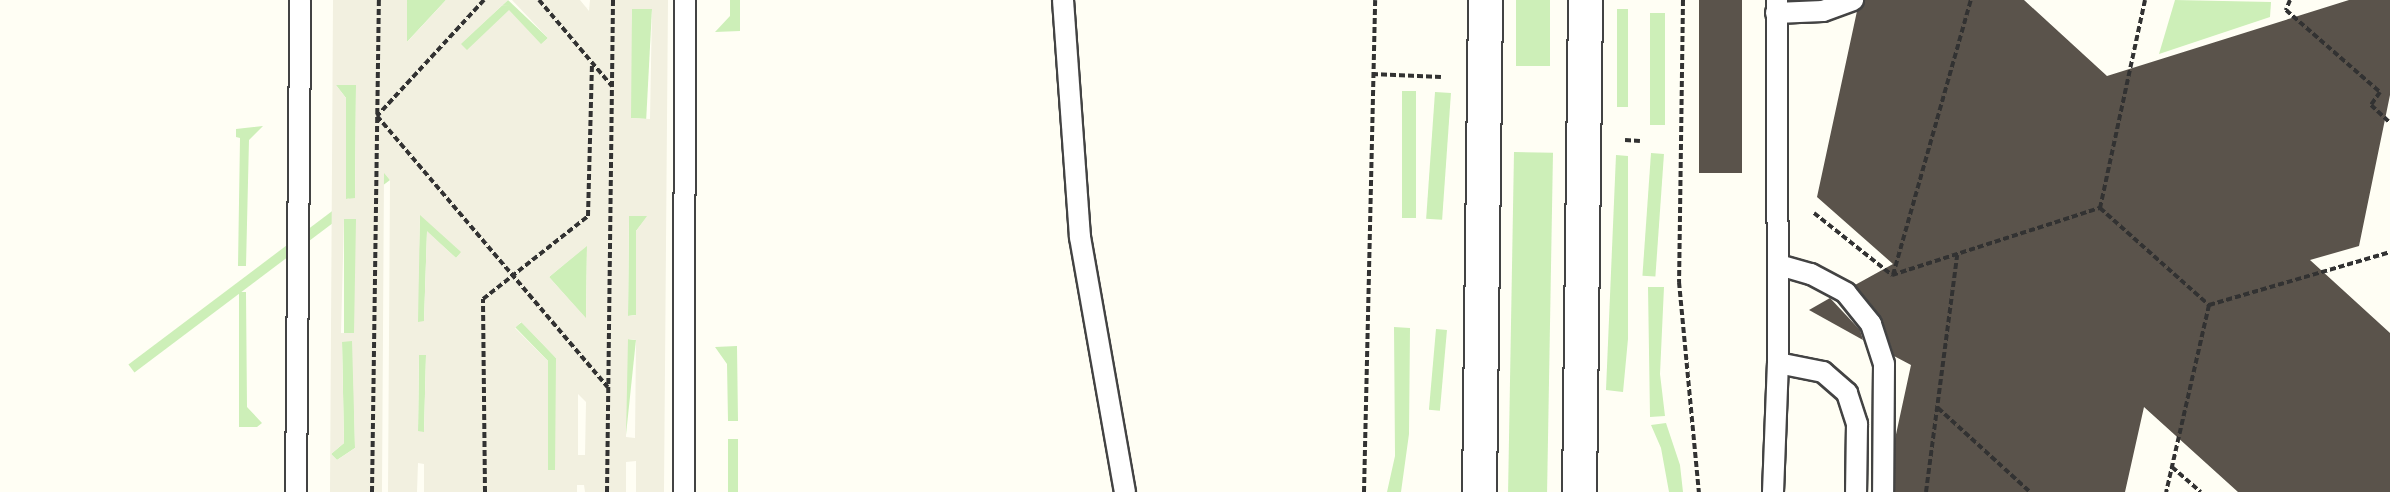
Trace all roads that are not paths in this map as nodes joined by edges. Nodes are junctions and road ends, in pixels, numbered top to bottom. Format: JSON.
{"nodes":[{"id":1,"x":300,"y":0,"type":"edge"},
{"id":2,"x":685,"y":0,"type":"edge"},
{"id":3,"x":1063,"y":0,"type":"edge"},
{"id":4,"x":1485,"y":0,"type":"edge"},
{"id":5,"x":1585,"y":0,"type":"edge"},
{"id":6,"x":1853,"y":0,"type":"edge"},
{"id":7,"x":1777,"y":7,"type":"edge"},
{"id":8,"x":1779,"y":265,"type":"junction"},
{"id":9,"x":1778,"y":363,"type":"junction"},
{"id":10,"x":296,"y":492,"type":"edge"},
{"id":11,"x":684,"y":492,"type":"edge"},
{"id":12,"x":1125,"y":492,"type":"edge"},
{"id":13,"x":1479,"y":492,"type":"edge"},
{"id":14,"x":1579,"y":492,"type":"edge"},
{"id":15,"x":1773,"y":492,"type":"edge"},
{"id":16,"x":1856,"y":492,"type":"edge"},
{"id":17,"x":1883,"y":492,"type":"edge"}],
"edges":[{"from":1,"to":10,"type":"lane"},
{"from":2,"to":11,"type":"lane"},
{"from":3,"to":12,"type":"lane"},
{"from":4,"to":13,"type":"street"},
{"from":5,"to":14,"type":"street"},
{"from":6,"to":7,"type":"lane"},
{"from":7,"to":8,"type":"lane"},
{"from":8,"to":9,"type":"lane"},
{"from":8,"to":17,"type":"lane"},
{"from":9,"to":15,"type":"lane"},
{"from":9,"to":16,"type":"lane"}]}
